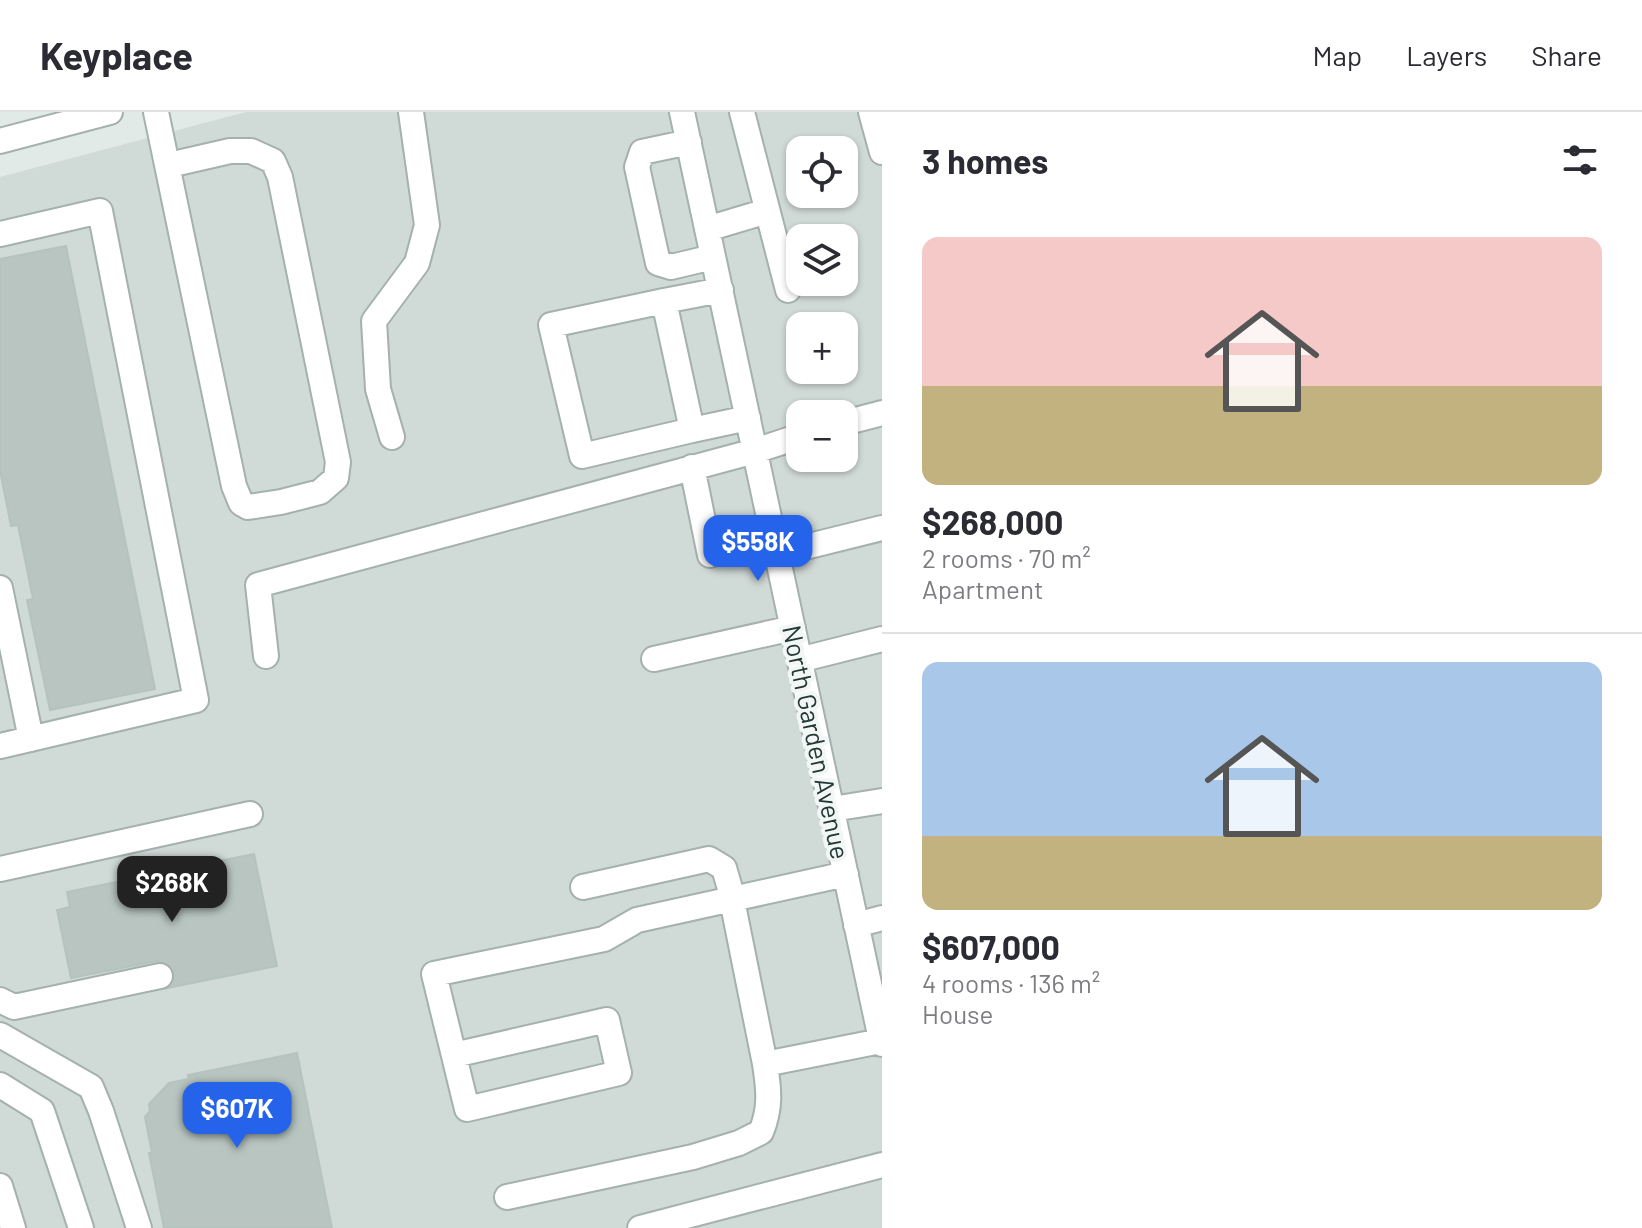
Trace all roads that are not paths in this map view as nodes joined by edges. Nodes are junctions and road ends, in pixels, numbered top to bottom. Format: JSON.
{"nodes":[{"id":1,"x":110,"y":112,"type":"edge"},
{"id":2,"x":156,"y":112,"type":"edge"},
{"id":3,"x":411,"y":112,"type":"edge"},
{"id":4,"x":682,"y":112,"type":"edge"},
{"id":5,"x":742,"y":112,"type":"edge"},
{"id":6,"x":871,"y":112,"type":"edge"},
{"id":7,"x":0,"y":141,"type":"edge"},
{"id":8,"x":689,"y":142,"type":"junction"},
{"id":9,"x":882,"y":152,"type":"edge"},
{"id":10,"x":169,"y":165,"type":"junction"},
{"id":11,"x":767,"y":211,"type":"junction"},
{"id":12,"x":707,"y":229,"type":"junction"},
{"id":13,"x":0,"y":234,"type":"edge"},
{"id":14,"x":713,"y":257,"type":"junction"},
{"id":15,"x":786,"y":282,"type":"edge"},
{"id":16,"x":721,"y":290,"type":"junction"},
{"id":17,"x":664,"y":301,"type":"junction"},
{"id":18,"x":882,"y":413,"type":"edge"},
{"id":19,"x":748,"y":418,"type":"junction"},
{"id":20,"x":858,"y":419,"type":"edge"},
{"id":21,"x":692,"y":430,"type":"junction"},
{"id":22,"x":392,"y":437,"type":"dead end"},
{"id":23,"x":786,"y":441,"type":"edge"},
{"id":24,"x":755,"y":451,"type":"junction"},
{"id":25,"x":692,"y":467,"type":"junction"},
{"id":26,"x":882,"y":528,"type":"edge"},
{"id":27,"x":777,"y":554,"type":"junction"},
{"id":28,"x":710,"y":555,"type":"dead end"},
{"id":29,"x":0,"y":588,"type":"edge"},
{"id":30,"x":793,"y":628,"type":"junction"},
{"id":31,"x":882,"y":639,"type":"edge"},
{"id":32,"x":266,"y":656,"type":"dead end"},
{"id":33,"x":654,"y":659,"type":"dead end"},
{"id":34,"x":799,"y":660,"type":"junction"},
{"id":35,"x":31,"y":739,"type":"junction"},
{"id":36,"x":0,"y":746,"type":"edge"},
{"id":37,"x":882,"y":801,"type":"edge"},
{"id":38,"x":832,"y":809,"type":"junction"},
{"id":39,"x":250,"y":814,"type":"dead end"},
{"id":40,"x":0,"y":869,"type":"edge"},
{"id":41,"x":846,"y":874,"type":"junction"},
{"id":42,"x":583,"y":887,"type":"dead end"},
{"id":43,"x":731,"y":900,"type":"junction"},
{"id":44,"x":882,"y":918,"type":"edge"},
{"id":45,"x":856,"y":925,"type":"junction"},
{"id":46,"x":160,"y":976,"type":"dead end"},
{"id":47,"x":0,"y":1000,"type":"edge"},
{"id":48,"x":0,"y":1035,"type":"edge"},
{"id":49,"x":882,"y":1042,"type":"edge"},
{"id":50,"x":454,"y":1055,"type":"junction"},
{"id":51,"x":765,"y":1064,"type":"junction"},
{"id":52,"x":0,"y":1085,"type":"edge"},
{"id":53,"x":882,"y":1165,"type":"edge"},
{"id":54,"x":0,"y":1186,"type":"edge"},
{"id":55,"x":507,"y":1197,"type":"dead end"},
{"id":56,"x":13,"y":1228,"type":"edge"},
{"id":57,"x":81,"y":1228,"type":"edge"},
{"id":58,"x":139,"y":1228,"type":"edge"},
{"id":59,"x":640,"y":1228,"type":"edge"}],
"edges":[{"from":1,"to":7,"type":"street"},
{"from":2,"to":10,"type":"street"},
{"from":3,"to":22,"type":"street"},
{"from":4,"to":8,"type":"street","name":"North Garden Avenue"},
{"from":5,"to":11,"type":"street"},
{"from":6,"to":9,"type":"street"},
{"from":8,"to":12,"type":"street","name":"North Garden Avenue"},
{"from":8,"to":14,"type":"street"},
{"from":10,"to":10,"type":"street"},
{"from":11,"to":12,"type":"street"},
{"from":11,"to":15,"type":"street"},
{"from":12,"to":14,"type":"street","name":"North Garden Avenue"},
{"from":13,"to":35,"type":"street"},
{"from":14,"to":16,"type":"street","name":"North Garden Avenue"},
{"from":16,"to":17,"type":"street"},
{"from":16,"to":19,"type":"street","name":"North Garden Avenue"},
{"from":17,"to":21,"type":"street"},
{"from":17,"to":21,"type":"street"},
{"from":18,"to":20,"type":"street"},
{"from":19,"to":21,"type":"street"},
{"from":19,"to":24,"type":"street","name":"North Garden Avenue"},
{"from":23,"to":24,"type":"street"},
{"from":24,"to":25,"type":"street"},
{"from":24,"to":27,"type":"street","name":"North Garden Avenue"},
{"from":25,"to":28,"type":"street"},
{"from":25,"to":32,"type":"street"},
{"from":26,"to":27,"type":"street"},
{"from":27,"to":30,"type":"street","name":"North Garden Avenue"},
{"from":29,"to":35,"type":"street"},
{"from":30,"to":33,"type":"street"},
{"from":30,"to":34,"type":"street","name":"North Garden Avenue"},
{"from":31,"to":34,"type":"street"},
{"from":34,"to":38,"type":"street","name":"North Garden Avenue"},
{"from":35,"to":36,"type":"street"},
{"from":37,"to":38,"type":"street"},
{"from":38,"to":41,"type":"street","name":"North Garden Avenue"},
{"from":39,"to":40,"type":"street"},
{"from":41,"to":43,"type":"street"},
{"from":41,"to":45,"type":"street","name":"North Garden Avenue"},
{"from":42,"to":43,"type":"street"},
{"from":43,"to":50,"type":"street"},
{"from":43,"to":51,"type":"street"},
{"from":44,"to":45,"type":"street"},
{"from":45,"to":49,"type":"street","name":"North Garden Avenue"},
{"from":46,"to":47,"type":"street"},
{"from":48,"to":58,"type":"street"},
{"from":49,"to":51,"type":"street"},
{"from":50,"to":50,"type":"street"},
{"from":51,"to":55,"type":"street"},
{"from":52,"to":57,"type":"street"},
{"from":53,"to":59,"type":"street"},
{"from":54,"to":56,"type":"street"}]}
